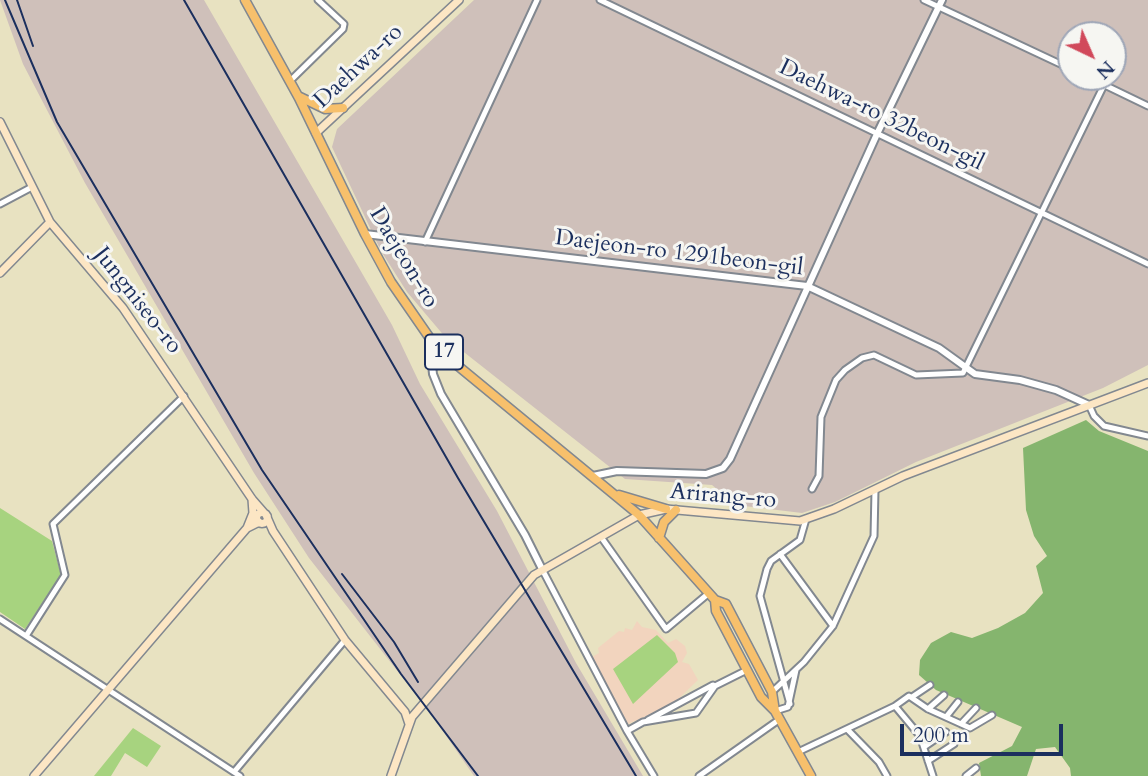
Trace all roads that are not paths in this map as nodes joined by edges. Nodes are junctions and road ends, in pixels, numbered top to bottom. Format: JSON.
{"nodes":[{"id":1,"x":245,"y":0,"type":"edge"},
{"id":2,"x":318,"y":0,"type":"edge"},
{"id":3,"x":459,"y":0,"type":"edge"},
{"id":4,"x":537,"y":0,"type":"edge"},
{"id":5,"x":600,"y":0,"type":"edge"},
{"id":6,"x":925,"y":0,"type":"edge"},
{"id":7,"x":940,"y":3,"type":"edge"},
{"id":8,"x":1057,"y":62,"type":"edge"},
{"id":9,"x":290,"y":81,"type":"junction"},
{"id":10,"x":1101,"y":91,"type":"edge"},
{"id":11,"x":1117,"y":91,"type":"edge"},
{"id":12,"x":298,"y":96,"type":"junction"},
{"id":13,"x":1148,"y":106,"type":"edge"},
{"id":14,"x":343,"y":108,"type":"junction"},
{"id":15,"x":0,"y":122,"type":"edge"},
{"id":16,"x":316,"y":133,"type":"junction"},
{"id":17,"x":877,"y":134,"type":"junction"},
{"id":18,"x":32,"y":187,"type":"junction"},
{"id":19,"x":0,"y":204,"type":"edge"},
{"id":20,"x":1041,"y":212,"type":"junction"},
{"id":21,"x":50,"y":222,"type":"junction"},
{"id":22,"x":365,"y":234,"type":"junction"},
{"id":23,"x":425,"y":242,"type":"junction"},
{"id":24,"x":1148,"y":264,"type":"edge"},
{"id":25,"x":0,"y":273,"type":"edge"},
{"id":26,"x":807,"y":286,"type":"junction"},
{"id":27,"x":429,"y":337,"type":"junction"},
{"id":28,"x":967,"y":365,"type":"junction"},
{"id":29,"x":1148,"y":383,"type":"edge"},
{"id":30,"x":184,"y":396,"type":"junction"},
{"id":31,"x":1089,"y":405,"type":"junction"},
{"id":32,"x":1148,"y":436,"type":"edge"},
{"id":33,"x":593,"y":475,"type":"junction"},
{"id":34,"x":812,"y":489,"type":"dead end"},
{"id":35,"x":875,"y":490,"type":"junction"},
{"id":36,"x":614,"y":493,"type":"junction"},
{"id":37,"x":253,"y":501,"type":"junction"},
{"id":38,"x":666,"y":509,"type":"junction"},
{"id":39,"x":676,"y":510,"type":"junction"},
{"id":40,"x":639,"y":515,"type":"junction"},
{"id":41,"x":806,"y":519,"type":"junction"},
{"id":42,"x":256,"y":521,"type":"junction"},
{"id":43,"x":272,"y":530,"type":"junction"},
{"id":44,"x":601,"y":537,"type":"junction"},
{"id":45,"x":659,"y":538,"type":"junction"},
{"id":46,"x":780,"y":554,"type":"junction"},
{"id":47,"x":543,"y":571,"type":"junction"},
{"id":48,"x":712,"y":596,"type":"junction"},
{"id":49,"x":0,"y":619,"type":"edge"},
{"id":50,"x":833,"y":626,"type":"junction"},
{"id":51,"x":26,"y":636,"type":"junction"},
{"id":52,"x":345,"y":640,"type":"junction"},
{"id":53,"x":747,"y":670,"type":"junction"},
{"id":54,"x":796,"y":670,"type":"junction"},
{"id":55,"x":722,"y":680,"type":"junction"},
{"id":56,"x":784,"y":682,"type":"junction"},
{"id":57,"x":930,"y":685,"type":"dead end"},
{"id":58,"x":108,"y":689,"type":"junction"},
{"id":59,"x":772,"y":692,"type":"junction"},
{"id":60,"x":944,"y":695,"type":"dead end"},
{"id":61,"x":912,"y":697,"type":"junction"},
{"id":62,"x":958,"y":702,"type":"dead end"},
{"id":63,"x":790,"y":704,"type":"junction"},
{"id":64,"x":895,"y":706,"type":"junction"},
{"id":65,"x":976,"y":708,"type":"dead end"},
{"id":66,"x":928,"y":709,"type":"junction"},
{"id":67,"x":418,"y":711,"type":"junction"},
{"id":68,"x":775,"y":711,"type":"junction"},
{"id":69,"x":405,"y":712,"type":"junction"},
{"id":70,"x":992,"y":715,"type":"dead end"},
{"id":71,"x":946,"y":717,"type":"junction"},
{"id":72,"x":780,"y":719,"type":"junction"},
{"id":73,"x":643,"y":722,"type":"junction"},
{"id":74,"x":409,"y":724,"type":"junction"},
{"id":75,"x":961,"y":724,"type":"junction"},
{"id":76,"x":847,"y":729,"type":"junction"},
{"id":77,"x":627,"y":731,"type":"junction"},
{"id":78,"x":946,"y":732,"type":"dead end"},
{"id":79,"x":954,"y":744,"type":"dead end"},
{"id":80,"x":924,"y":747,"type":"junction"},
{"id":81,"x":798,"y":752,"type":"junction"},
{"id":82,"x":928,"y":761,"type":"junction"},
{"id":83,"x":976,"y":768,"type":"dead end"},
{"id":84,"x":234,"y":772,"type":"junction"},
{"id":85,"x":807,"y":774,"type":"edge"},
{"id":86,"x":34,"y":776,"type":"edge"},
{"id":87,"x":240,"y":776,"type":"edge"},
{"id":88,"x":391,"y":776,"type":"edge"},
{"id":89,"x":654,"y":776,"type":"edge"},
{"id":90,"x":699,"y":776,"type":"edge"},
{"id":91,"x":887,"y":776,"type":"edge"},
{"id":92,"x":933,"y":776,"type":"edge"},
{"id":93,"x":966,"y":776,"type":"edge"}],
"edges":[{"from":1,"to":9,"type":"main road","name":"Daejeon-ro","number":"17"},
{"from":2,"to":9,"type":"street"},
{"from":3,"to":14,"type":"main road","name":"Daehwa-ro"},
{"from":4,"to":23,"type":"street"},
{"from":5,"to":17,"type":"street","name":"Daehwa-ro 32beon-gil"},
{"from":6,"to":7,"type":"street"},
{"from":7,"to":8,"type":"street"},
{"from":7,"to":17,"type":"street"},
{"from":9,"to":12,"type":"main road","name":"Daejeon-ro","number":"17"},
{"from":10,"to":20,"type":"street"},
{"from":11,"to":13,"type":"street"},
{"from":12,"to":14,"type":"main road"},
{"from":12,"to":16,"type":"main road","name":"Daejeon-ro","number":"17"},
{"from":14,"to":16,"type":"main road","name":"Daehwa-ro"},
{"from":15,"to":18,"type":"main road","name":"Jungniseo-ro"},
{"from":16,"to":22,"type":"main road","name":"Daejeon-ro","number":"17"},
{"from":17,"to":20,"type":"street","name":"Daehwa-ro 32beon-gil"},
{"from":17,"to":26,"type":"street"},
{"from":18,"to":19,"type":"street"},
{"from":18,"to":21,"type":"main road","name":"Jungniseo-ro"},
{"from":20,"to":24,"type":"street","name":"Daehwa-ro 32beon-gil"},
{"from":20,"to":28,"type":"street"},
{"from":21,"to":25,"type":"main road"},
{"from":21,"to":30,"type":"main road","name":"Jungniseo-ro"},
{"from":22,"to":23,"type":"street","name":"Daejeon-ro 1291beon-gil"},
{"from":22,"to":27,"type":"main road","name":"Daejeon-ro","number":"17"},
{"from":23,"to":26,"type":"street","name":"Daejeon-ro 1291beon-gil"},
{"from":26,"to":28,"type":"street","name":"Daejeon-ro 1291beon-gil"},
{"from":26,"to":33,"type":"street"},
{"from":27,"to":33,"type":"main road","name":"Daejeon-ro","number":"17"},
{"from":27,"to":47,"type":"street"},
{"from":28,"to":31,"type":"street","name":"Daejeon-ro 1291beon-gil"},
{"from":28,"to":34,"type":"street"},
{"from":29,"to":31,"type":"main road","name":"Arirang-ro"},
{"from":30,"to":37,"type":"main road","name":"Jungniseo-ro"},
{"from":30,"to":51,"type":"street"},
{"from":31,"to":32,"type":"street"},
{"from":31,"to":35,"type":"main road","name":"Arirang-ro"},
{"from":33,"to":36,"type":"main road","name":"Daejeon-ro","number":"17"},
{"from":35,"to":41,"type":"main road","name":"Arirang-ro"},
{"from":35,"to":50,"type":"street"},
{"from":36,"to":38,"type":"main road"},
{"from":36,"to":40,"type":"main road","name":"Daejeon-ro","number":"17"},
{"from":37,"to":42,"type":"main road","name":"Jungniseo-ro"},
{"from":37,"to":42,"type":"main road"},
{"from":38,"to":39,"type":"main road","name":"Arirang-ro"},
{"from":38,"to":40,"type":"main road","name":"Arirang-ro"},
{"from":39,"to":41,"type":"main road","name":"Arirang-ro"},
{"from":39,"to":45,"type":"main road"},
{"from":40,"to":44,"type":"main road","name":"Arirang-ro"},
{"from":40,"to":45,"type":"main road","name":"Daejeon-ro","number":"17"},
{"from":41,"to":46,"type":"street"},
{"from":42,"to":43,"type":"main road","name":"Jungniseo-ro"},
{"from":42,"to":43,"type":"main road"},
{"from":42,"to":58,"type":"main road"},
{"from":43,"to":52,"type":"main road"},
{"from":44,"to":47,"type":"main road","name":"Arirang-ro"},
{"from":44,"to":48,"type":"street"},
{"from":45,"to":48,"type":"main road","name":"Daejeon-ro","number":"17"},
{"from":46,"to":50,"type":"street"},
{"from":46,"to":56,"type":"street"},
{"from":47,"to":67,"type":"main road","name":"Arirang-ro"},
{"from":47,"to":77,"type":"street"},
{"from":48,"to":53,"type":"main road","name":"Daejeon-ro","number":"17"},
{"from":48,"to":59,"type":"main road","name":"Daejeon-ro","number":"17"},
{"from":49,"to":51,"type":"street"},
{"from":50,"to":54,"type":"street"},
{"from":51,"to":58,"type":"street"},
{"from":52,"to":69,"type":"main road"},
{"from":52,"to":84,"type":"street"},
{"from":53,"to":55,"type":"street"},
{"from":53,"to":68,"type":"main road","name":"Daejeon-ro","number":"17"},
{"from":54,"to":56,"type":"street"},
{"from":54,"to":63,"type":"street"},
{"from":55,"to":73,"type":"street"},
{"from":55,"to":73,"type":"street"},
{"from":56,"to":59,"type":"street"},
{"from":56,"to":63,"type":"street"},
{"from":57,"to":61,"type":"street"},
{"from":58,"to":84,"type":"street"},
{"from":58,"to":86,"type":"main road"},
{"from":59,"to":68,"type":"main road","name":"Daejeon-ro","number":"17"},
{"from":60,"to":66,"type":"street"},
{"from":61,"to":64,"type":"street"},
{"from":61,"to":66,"type":"street"},
{"from":62,"to":71,"type":"street"},
{"from":63,"to":68,"type":"street"},
{"from":64,"to":76,"type":"street"},
{"from":64,"to":80,"type":"street"},
{"from":65,"to":75,"type":"street"},
{"from":66,"to":71,"type":"street"},
{"from":67,"to":69,"type":"main road"},
{"from":67,"to":74,"type":"main road","name":"Arirang-ro"},
{"from":68,"to":72,"type":"main road","name":"Daejeon-ro","number":"17"},
{"from":69,"to":74,"type":"main road"},
{"from":70,"to":75,"type":"street"},
{"from":71,"to":75,"type":"street"},
{"from":72,"to":81,"type":"main road","name":"Daejeon-ro","number":"17"},
{"from":72,"to":90,"type":"street"},
{"from":73,"to":77,"type":"street"},
{"from":74,"to":88,"type":"main road","name":"Arirang-ro"},
{"from":76,"to":81,"type":"street"},
{"from":76,"to":91,"type":"street"},
{"from":77,"to":89,"type":"street"},
{"from":78,"to":80,"type":"street"},
{"from":79,"to":82,"type":"street"},
{"from":80,"to":82,"type":"street"},
{"from":81,"to":85,"type":"main road","name":"Daejeon-ro","number":"17"},
{"from":82,"to":92,"type":"street"},
{"from":83,"to":93,"type":"street"},
{"from":84,"to":87,"type":"street"}]}
